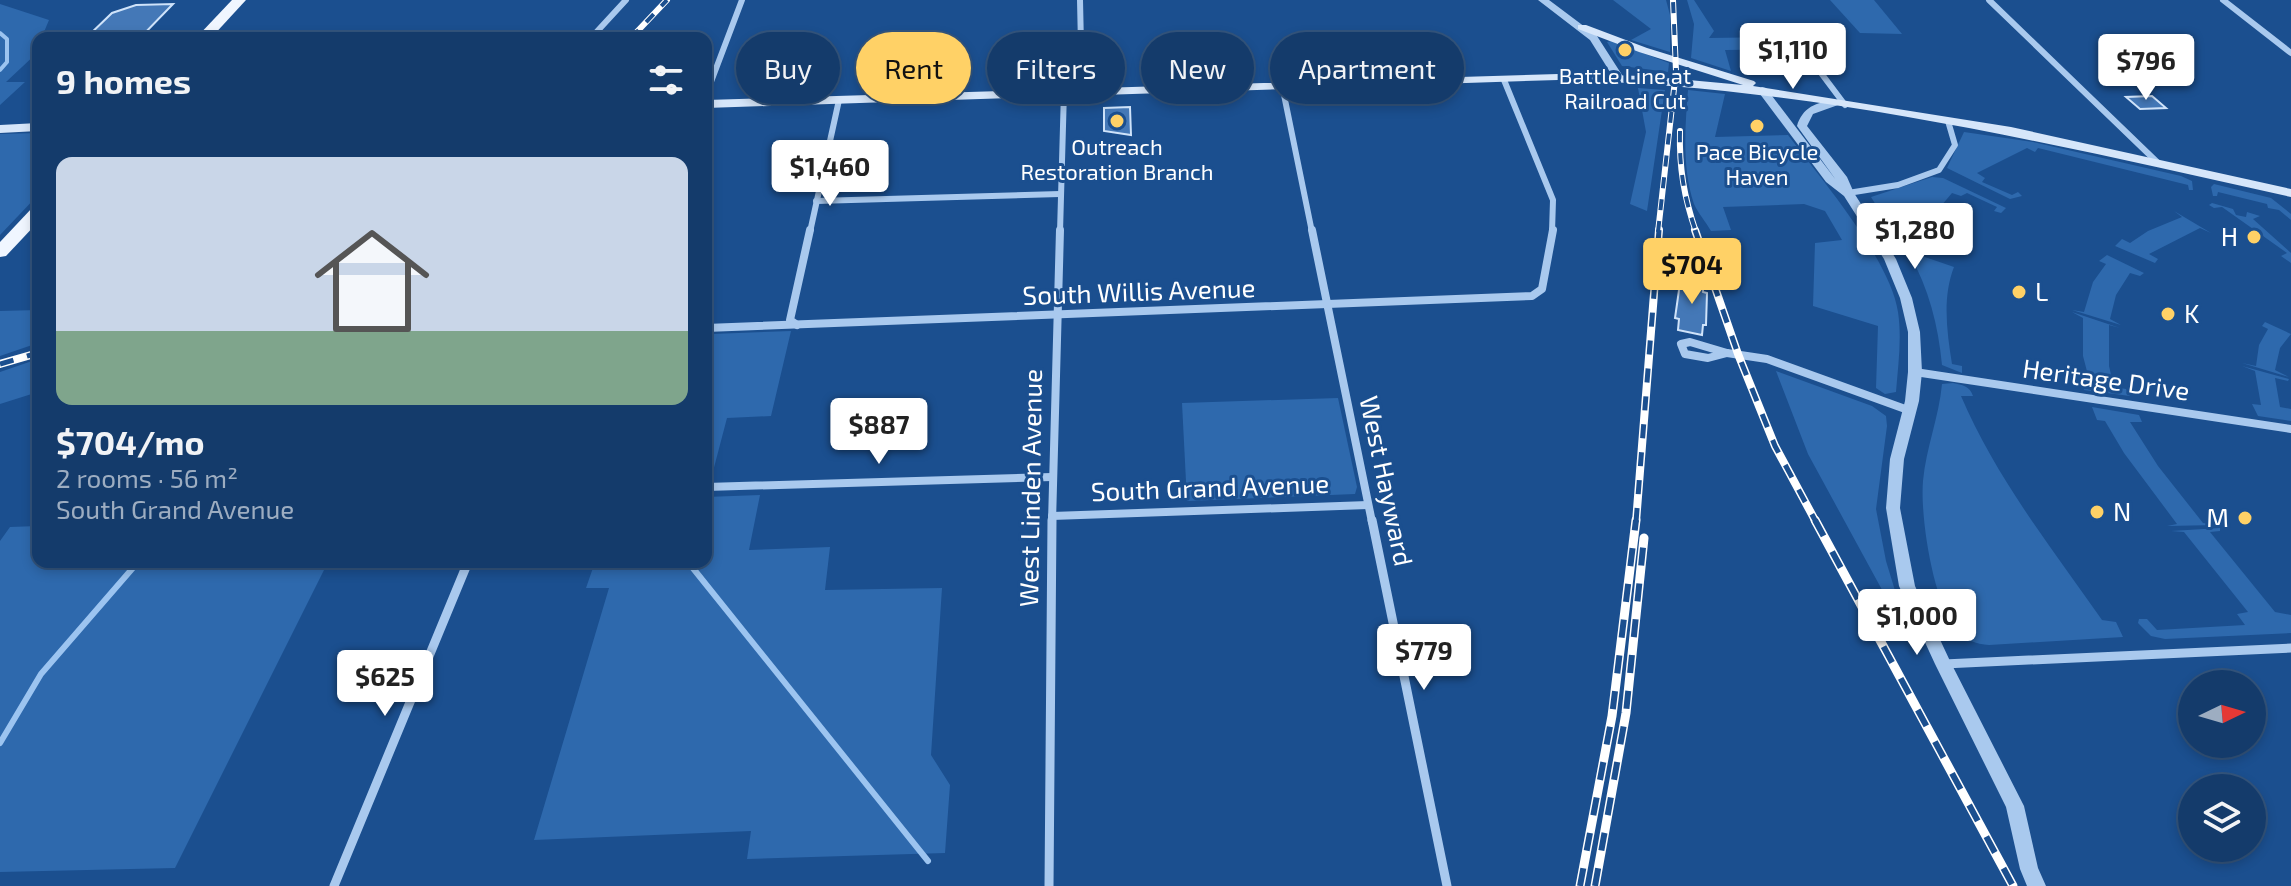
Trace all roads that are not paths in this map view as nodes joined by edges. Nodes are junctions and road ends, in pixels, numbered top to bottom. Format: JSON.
{"nodes":[{"id":1,"x":239,"y":0,"type":"edge"},
{"id":2,"x":626,"y":0,"type":"edge"},
{"id":3,"x":742,"y":0,"type":"edge"},
{"id":4,"x":1080,"y":0,"type":"edge"},
{"id":5,"x":1543,"y":0,"type":"edge"},
{"id":6,"x":1989,"y":0,"type":"edge"},
{"id":7,"x":2223,"y":0,"type":"edge"},
{"id":8,"x":1582,"y":27,"type":"junction"},
{"id":9,"x":209,"y":32,"type":"edge"},
{"id":10,"x":597,"y":32,"type":"edge"},
{"id":11,"x":1081,"y":32,"type":"edge"},
{"id":12,"x":2291,"y":53,"type":"edge"},
{"id":13,"x":1815,"y":65,"type":"dead end"},
{"id":14,"x":1619,"y":78,"type":"junction"},
{"id":15,"x":712,"y":79,"type":"edge"},
{"id":16,"x":1504,"y":80,"type":"junction"},
{"id":17,"x":1464,"y":81,"type":"edge"},
{"id":18,"x":1270,"y":85,"type":"edge"},
{"id":19,"x":1125,"y":90,"type":"edge"},
{"id":20,"x":1762,"y":90,"type":"junction"},
{"id":21,"x":987,"y":94,"type":"edge"},
{"id":22,"x":840,"y":100,"type":"edge"},
{"id":23,"x":736,"y":103,"type":"edge"},
{"id":24,"x":712,"y":104,"type":"edge"},
{"id":25,"x":838,"y":104,"type":"edge"},
{"id":26,"x":1063,"y":104,"type":"edge"},
{"id":27,"x":1286,"y":104,"type":"edge"},
{"id":28,"x":1839,"y":104,"type":"junction"},
{"id":29,"x":32,"y":120,"type":"edge"},
{"id":30,"x":0,"y":121,"type":"edge"},
{"id":31,"x":1948,"y":121,"type":"junction"},
{"id":32,"x":1802,"y":126,"type":"junction"},
{"id":33,"x":32,"y":127,"type":"edge"},
{"id":34,"x":0,"y":129,"type":"edge"},
{"id":35,"x":2157,"y":162,"type":"junction"},
{"id":36,"x":1848,"y":193,"type":"junction"},
{"id":37,"x":2291,"y":193,"type":"edge"},
{"id":38,"x":1060,"y":194,"type":"junction"},
{"id":39,"x":816,"y":201,"type":"junction"},
{"id":40,"x":32,"y":218,"type":"edge"},
{"id":41,"x":0,"y":252,"type":"edge"},
{"id":42,"x":1327,"y":304,"type":"junction"},
{"id":43,"x":1056,"y":315,"type":"junction"},
{"id":44,"x":797,"y":325,"type":"junction"},
{"id":45,"x":712,"y":328,"type":"edge"},
{"id":46,"x":1727,"y":353,"type":"junction"},
{"id":47,"x":1915,"y":372,"type":"junction"},
{"id":48,"x":1908,"y":410,"type":"junction"},
{"id":49,"x":2291,"y":429,"type":"edge"},
{"id":50,"x":1052,"y":477,"type":"junction"},
{"id":51,"x":712,"y":487,"type":"edge"},
{"id":52,"x":1368,"y":505,"type":"junction"},
{"id":53,"x":1052,"y":516,"type":"junction"},
{"id":54,"x":466,"y":568,"type":"edge"},
{"id":55,"x":2291,"y":648,"type":"edge"},
{"id":56,"x":1943,"y":664,"type":"junction"},
{"id":57,"x":334,"y":886,"type":"edge"},
{"id":58,"x":1049,"y":886,"type":"edge"},
{"id":59,"x":1447,"y":886,"type":"edge"},
{"id":60,"x":2037,"y":886,"type":"edge"}],
"edges":[{"from":1,"to":9,"type":"main road"},
{"from":2,"to":10,"type":"street"},
{"from":3,"to":15,"type":"street"},
{"from":4,"to":11,"type":"street"},
{"from":5,"to":8,"type":"street"},
{"from":6,"to":35,"type":"street"},
{"from":7,"to":12,"type":"street"},
{"from":8,"to":14,"type":"street"},
{"from":8,"to":20,"type":"main road"},
{"from":13,"to":28,"type":"street"},
{"from":14,"to":16,"type":"main road"},
{"from":14,"to":20,"type":"main road"},
{"from":16,"to":17,"type":"main road"},
{"from":16,"to":42,"type":"street","name":"South Willis Avenue"},
{"from":18,"to":19,"type":"main road"},
{"from":20,"to":28,"type":"main road"},
{"from":20,"to":32,"type":"street"},
{"from":20,"to":36,"type":"street"},
{"from":21,"to":22,"type":"main road"},
{"from":23,"to":24,"type":"main road"},
{"from":25,"to":39,"type":"street"},
{"from":26,"to":38,"type":"street","name":"West Linden Avenue"},
{"from":27,"to":42,"type":"street","name":"West Hayward"},
{"from":28,"to":31,"type":"main road"},
{"from":28,"to":32,"type":"street"},
{"from":29,"to":30,"type":"main road"},
{"from":31,"to":35,"type":"main road"},
{"from":31,"to":36,"type":"street"},
{"from":32,"to":36,"type":"street"},
{"from":33,"to":34,"type":"main road"},
{"from":35,"to":37,"type":"main road"},
{"from":36,"to":47,"type":"street"},
{"from":38,"to":39,"type":"street"},
{"from":38,"to":43,"type":"street","name":"West Linden Avenue"},
{"from":39,"to":44,"type":"street"},
{"from":40,"to":41,"type":"main road"},
{"from":42,"to":43,"type":"street","name":"South Willis Avenue"},
{"from":42,"to":52,"type":"street","name":"West Hayward"},
{"from":43,"to":44,"type":"street","name":"South Willis Avenue"},
{"from":43,"to":50,"type":"street","name":"West Linden Avenue"},
{"from":44,"to":45,"type":"street","name":"South Willis Avenue"},
{"from":46,"to":46,"type":"street"},
{"from":46,"to":48,"type":"street"},
{"from":47,"to":48,"type":"street"},
{"from":47,"to":49,"type":"street","name":"Heritage Drive"},
{"from":48,"to":56,"type":"street"},
{"from":50,"to":51,"type":"street","name":"South Grand Avenue"},
{"from":50,"to":53,"type":"street","name":"West Linden Avenue"},
{"from":52,"to":53,"type":"street","name":"South Grand Avenue"},
{"from":52,"to":59,"type":"street","name":"West Hayward"},
{"from":53,"to":58,"type":"street","name":"West Linden Avenue"},
{"from":54,"to":57,"type":"street"},
{"from":55,"to":56,"type":"street"},
{"from":56,"to":60,"type":"street"}]}
